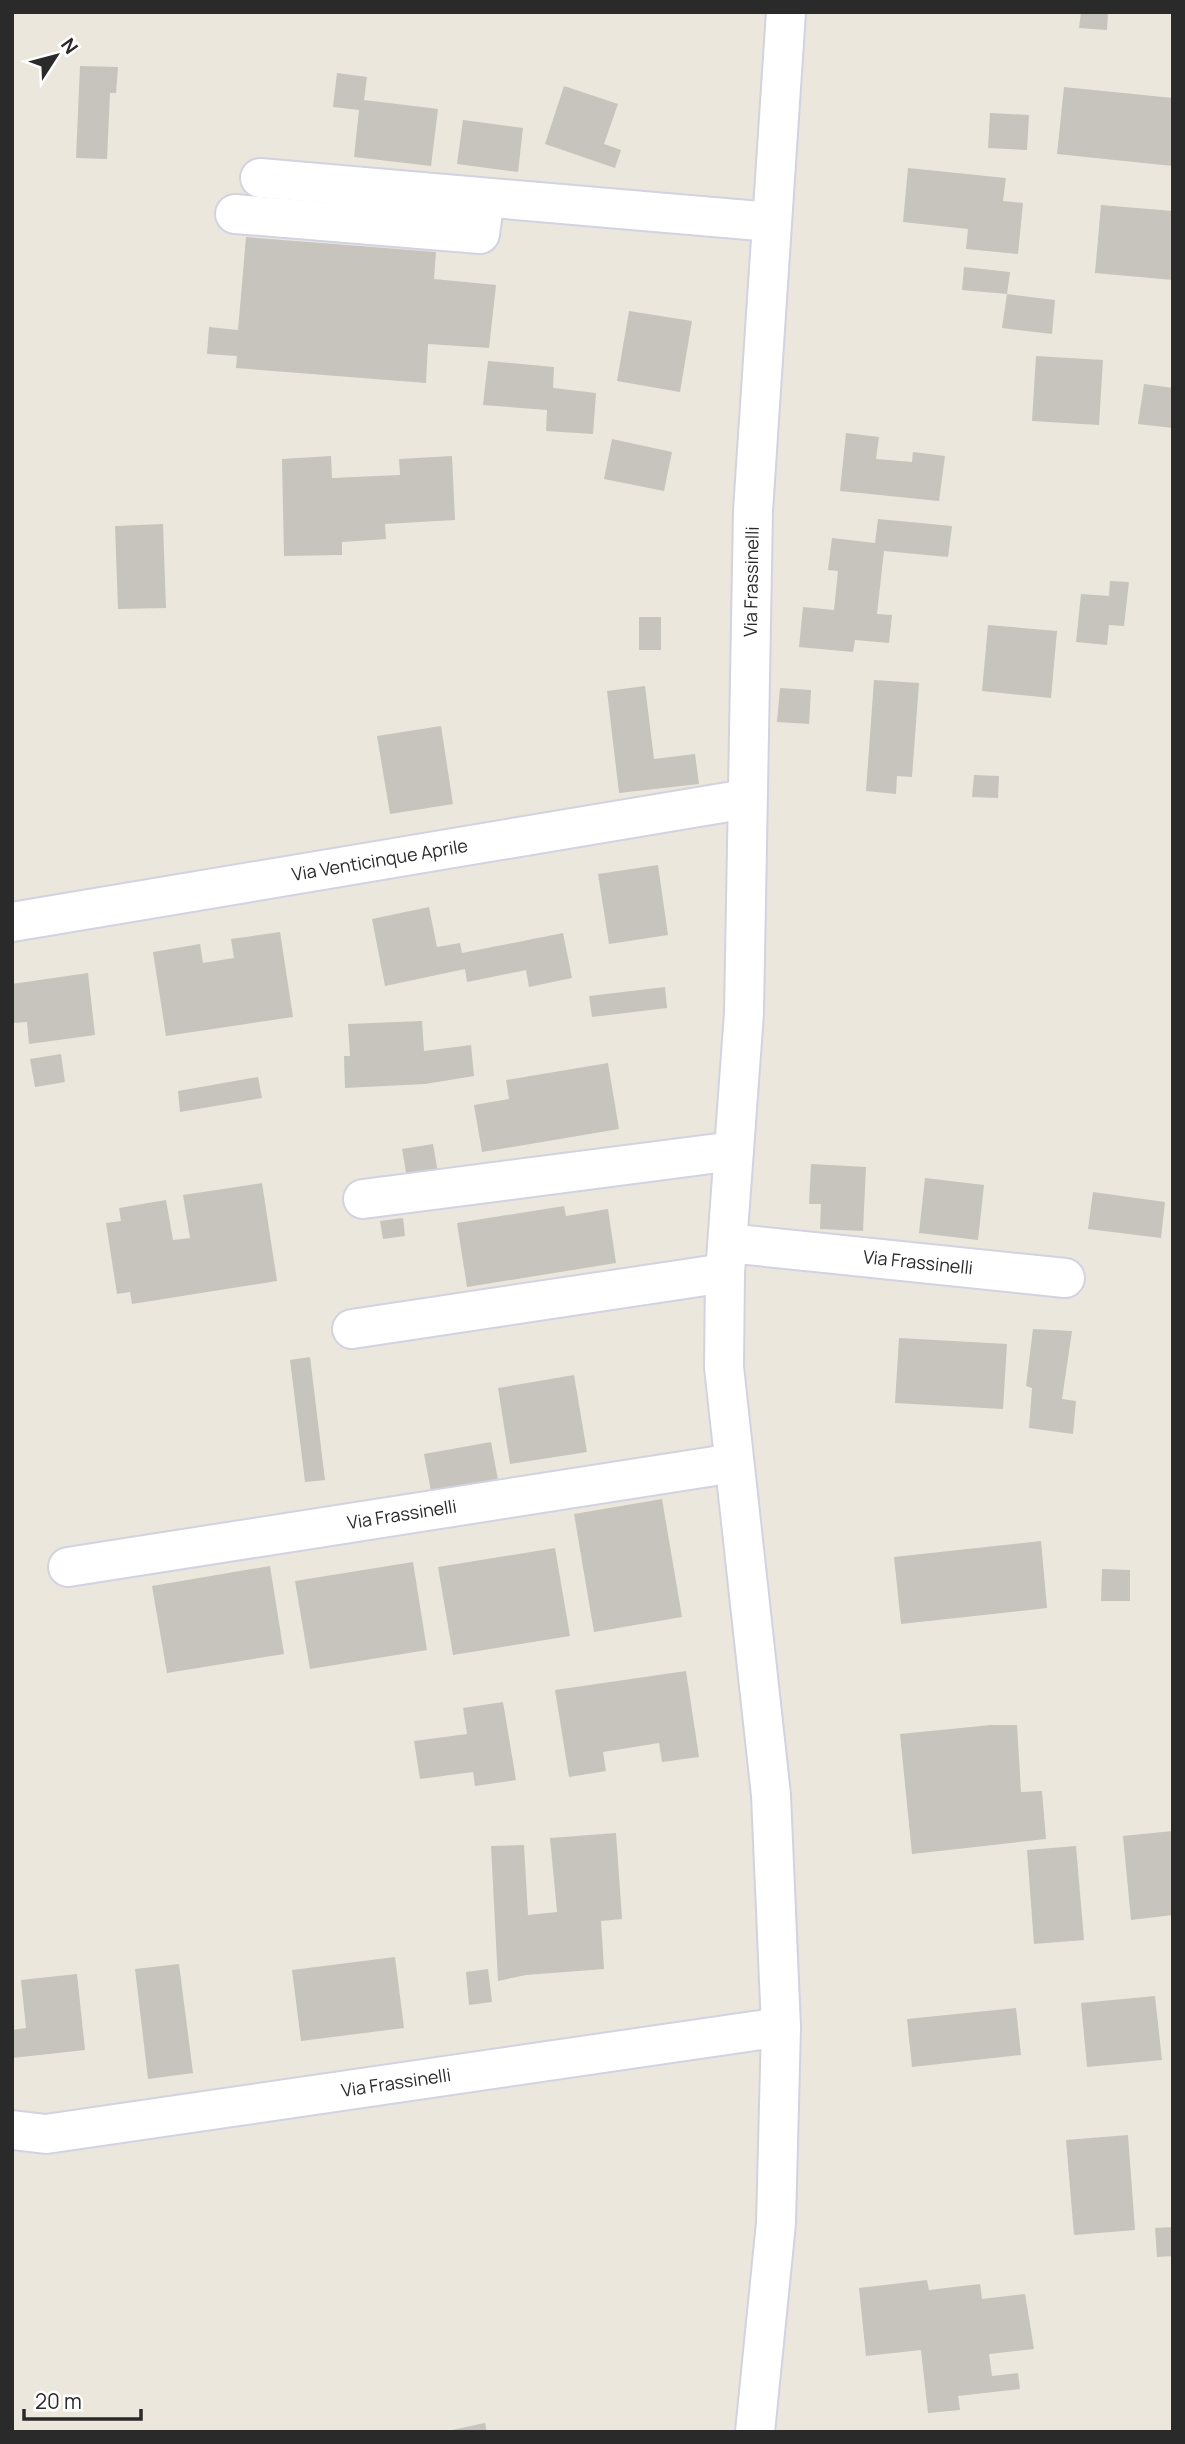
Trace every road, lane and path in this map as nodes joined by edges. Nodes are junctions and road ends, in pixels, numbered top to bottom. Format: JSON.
{"nodes":[{"id":1,"x":786,"y":12,"type":"edge"},
{"id":2,"x":260,"y":178,"type":"dead end"},
{"id":3,"x":485,"y":198,"type":"junction"},
{"id":4,"x":235,"y":214,"type":"dead end"},
{"id":5,"x":772,"y":222,"type":"junction"},
{"id":6,"x":746,"y":799,"type":"junction"},
{"id":7,"x":12,"y":922,"type":"edge"},
{"id":8,"x":734,"y":1151,"type":"junction"},
{"id":9,"x":363,"y":1199,"type":"dead end"},
{"id":10,"x":727,"y":1258,"type":"junction"},
{"id":11,"x":1065,"y":1278,"type":"dead end"},
{"id":12,"x":352,"y":1329,"type":"dead end"},
{"id":13,"x":734,"y":1464,"type":"junction"},
{"id":14,"x":68,"y":1567,"type":"dead end"},
{"id":15,"x":781,"y":2027,"type":"junction"},
{"id":16,"x":12,"y":2130,"type":"edge"},
{"id":17,"x":755,"y":2432,"type":"edge"}],
"edges":[{"from":1,"to":5,"type":"street","name":"Via Frassinelli"},
{"from":2,"to":3,"type":"street"},
{"from":3,"to":4,"type":"street"},
{"from":3,"to":5,"type":"street"},
{"from":5,"to":6,"type":"street","name":"Via Frassinelli"},
{"from":6,"to":7,"type":"street","name":"Via Venticinque Aprile"},
{"from":6,"to":8,"type":"street","name":"Via Frassinelli"},
{"from":8,"to":9,"type":"street"},
{"from":8,"to":10,"type":"street","name":"Via Frassinelli"},
{"from":10,"to":11,"type":"street","name":"Via Frassinelli"},
{"from":10,"to":12,"type":"street","name":"Via Frassinelli"},
{"from":10,"to":13,"type":"street","name":"Via Frassinelli"},
{"from":13,"to":14,"type":"street","name":"Via Frassinelli"},
{"from":13,"to":15,"type":"street","name":"Via Frassinelli"},
{"from":15,"to":16,"type":"street","name":"Via Frassinelli"},
{"from":15,"to":17,"type":"street","name":"Via Frassinelli"}]}
